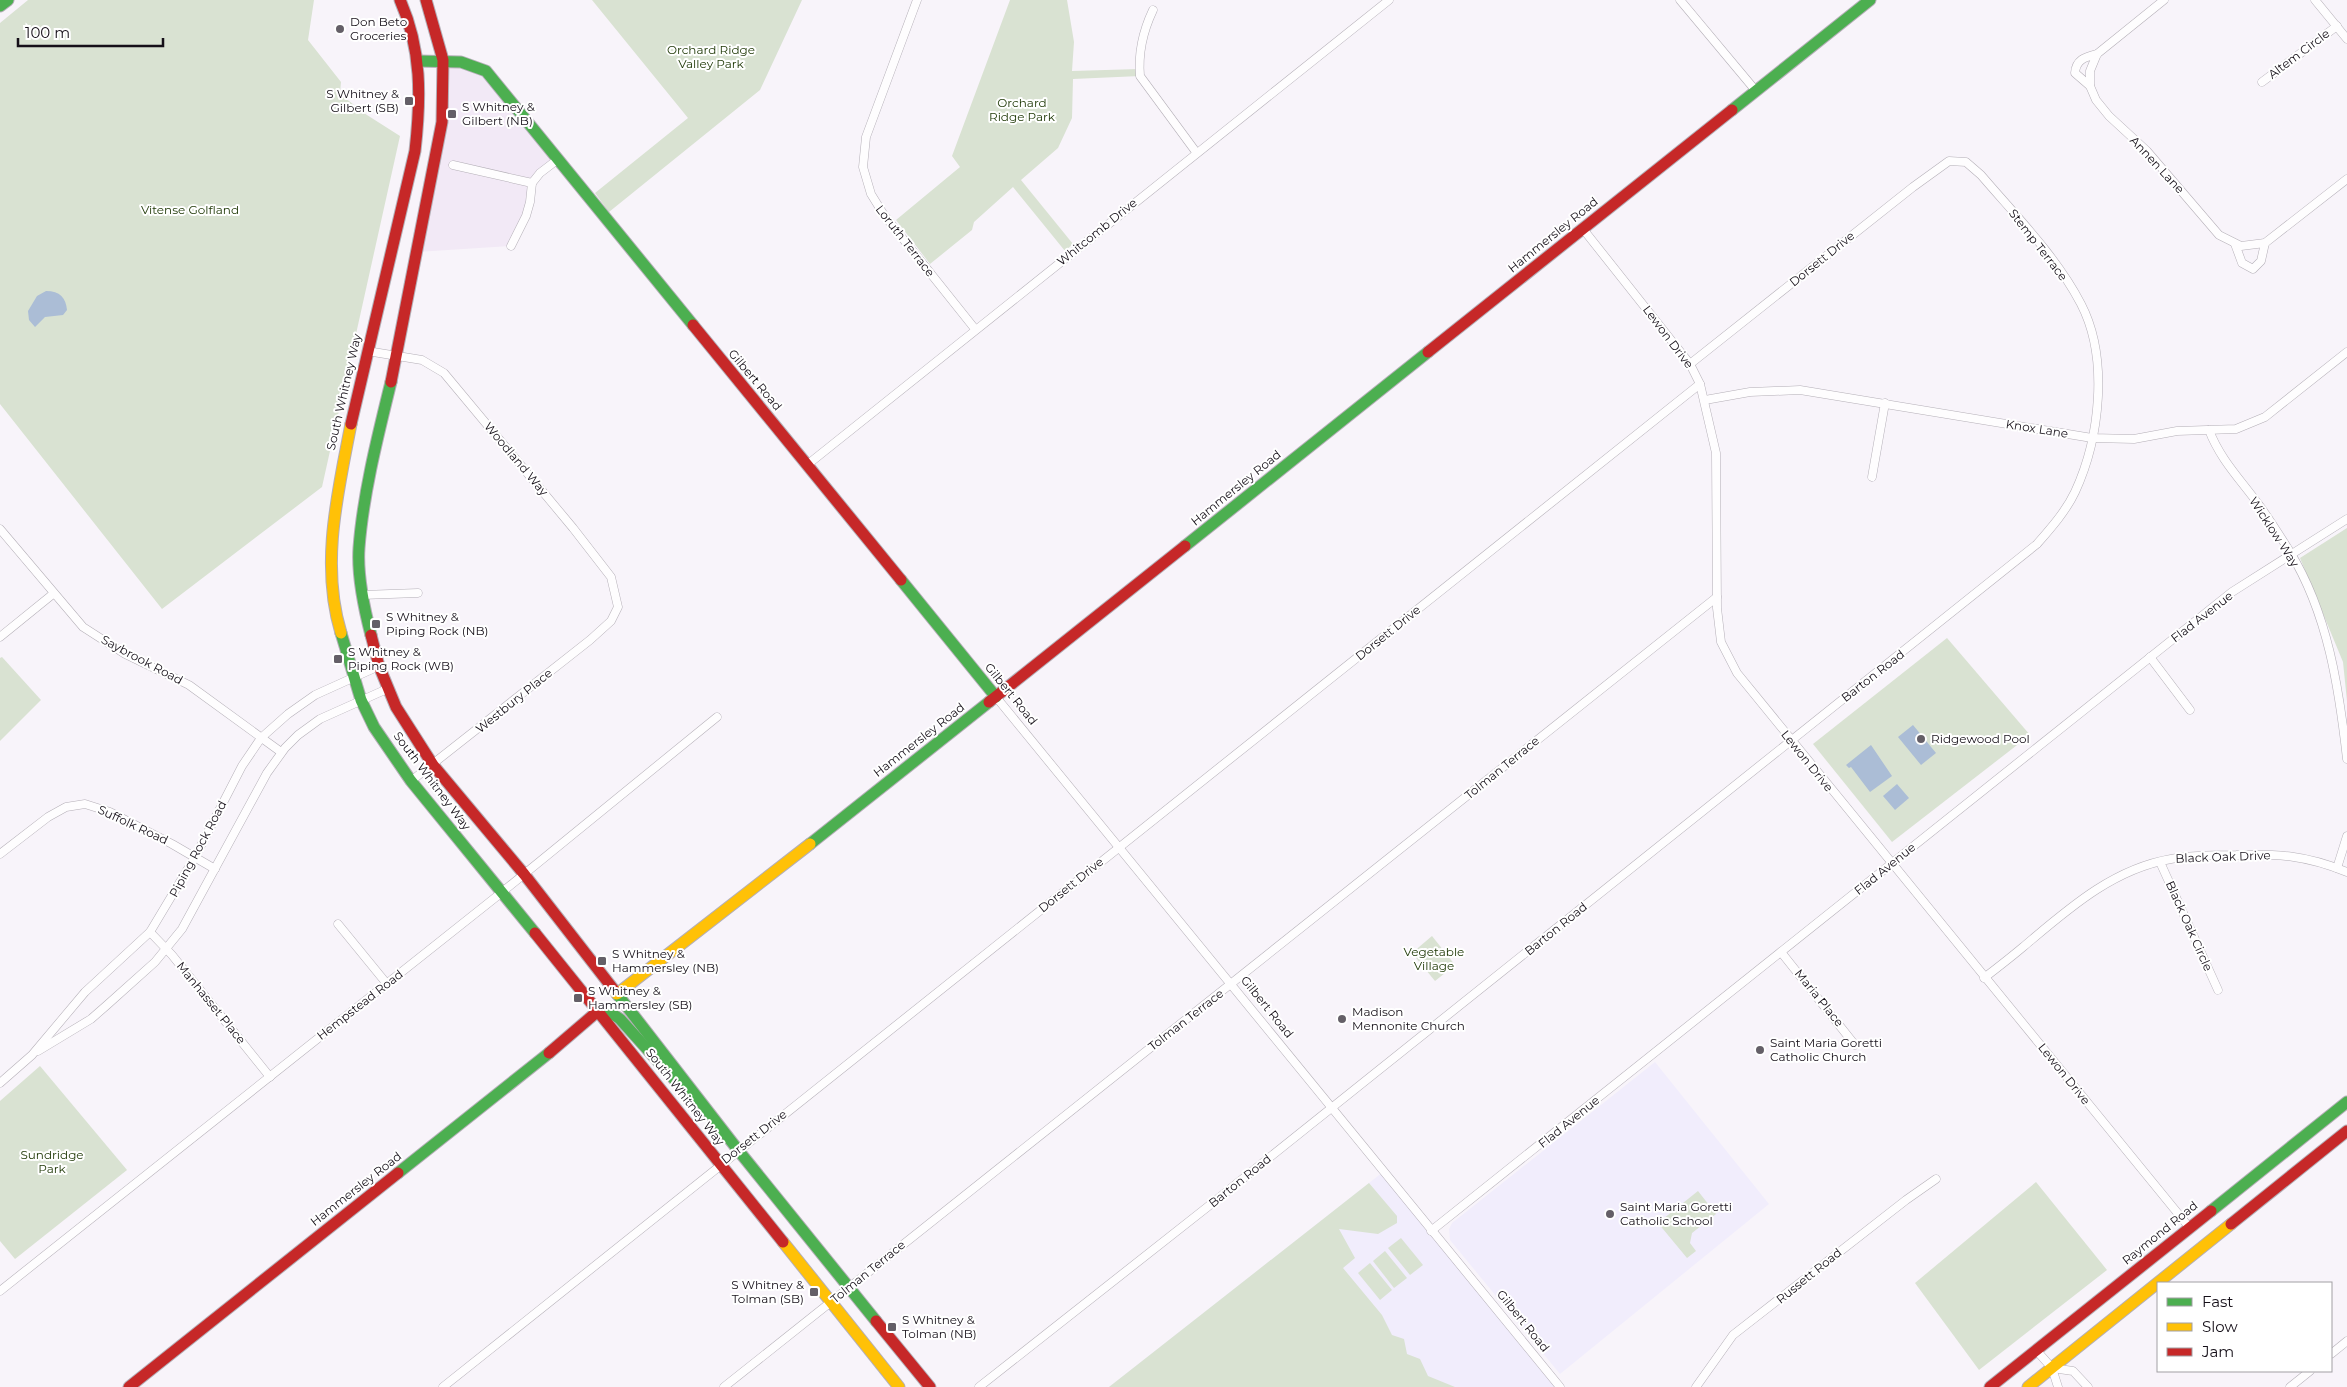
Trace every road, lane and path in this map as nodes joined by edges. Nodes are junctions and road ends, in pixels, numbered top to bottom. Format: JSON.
{"nodes":[{"id":1,"x":8,"y":0,"type":"edge"},
{"id":2,"x":400,"y":0,"type":"edge"},
{"id":3,"x":426,"y":0,"type":"edge"},
{"id":4,"x":918,"y":0,"type":"edge"},
{"id":5,"x":1388,"y":0,"type":"edge"},
{"id":6,"x":1680,"y":0,"type":"edge"},
{"id":7,"x":2164,"y":0,"type":"edge"},
{"id":8,"x":2315,"y":0,"type":"edge"},
{"id":9,"x":1868,"y":1,"type":"edge"},
{"id":10,"x":0,"y":6,"type":"edge"},
{"id":11,"x":1154,"y":10,"type":"dead end"},
{"id":12,"x":2336,"y":26,"type":"junction"},
{"id":13,"x":2347,"y":39,"type":"edge"},
{"id":14,"x":2097,"y":54,"type":"junction"},
{"id":15,"x":443,"y":60,"type":"junction"},
{"id":16,"x":418,"y":61,"type":"junction"},
{"id":17,"x":2262,"y":82,"type":"dead end"},
{"id":18,"x":2090,"y":86,"type":"junction"},
{"id":19,"x":1756,"y":91,"type":"junction"},
{"id":20,"x":1196,"y":152,"type":"junction"},
{"id":21,"x":557,"y":160,"type":"junction"},
{"id":22,"x":1958,"y":162,"type":"joint"},
{"id":23,"x":453,"y":166,"type":"dead end"},
{"id":24,"x":2347,"y":179,"type":"edge"},
{"id":25,"x":532,"y":183,"type":"junction"},
{"id":26,"x":1583,"y":229,"type":"junction"},
{"id":27,"x":2264,"y":243,"type":"junction"},
{"id":28,"x":2235,"y":244,"type":"junction"},
{"id":29,"x":511,"y":246,"type":"dead end"},
{"id":30,"x":975,"y":329,"type":"junction"},
{"id":31,"x":368,"y":351,"type":"junction"},
{"id":32,"x":2347,"y":352,"type":"edge"},
{"id":33,"x":398,"y":355,"type":"junction"},
{"id":34,"x":1690,"y":364,"type":"junction"},
{"id":35,"x":1700,"y":384,"type":"junction"},
{"id":36,"x":1705,"y":400,"type":"junction"},
{"id":37,"x":1885,"y":403,"type":"junction"},
{"id":38,"x":2209,"y":430,"type":"junction"},
{"id":39,"x":2092,"y":438,"type":"junction"},
{"id":40,"x":807,"y":465,"type":"junction"},
{"id":41,"x":1872,"y":477,"type":"dead end"},
{"id":42,"x":2347,"y":520,"type":"edge"},
{"id":43,"x":0,"y":529,"type":"edge"},
{"id":44,"x":2291,"y":554,"type":"junction"},
{"id":45,"x":418,"y":593,"type":"dead end"},
{"id":46,"x":53,"y":594,"type":"junction"},
{"id":47,"x":362,"y":594,"type":"junction"},
{"id":48,"x":1717,"y":597,"type":"junction"},
{"id":49,"x":613,"y":617,"type":"joint"},
{"id":50,"x":0,"y":637,"type":"edge"},
{"id":51,"x":2150,"y":657,"type":"junction"},
{"id":52,"x":379,"y":666,"type":"junction"},
{"id":53,"x":353,"y":677,"type":"junction"},
{"id":54,"x":387,"y":689,"type":"junction"},
{"id":55,"x":996,"y":697,"type":"junction"},
{"id":56,"x":361,"y":700,"type":"junction"},
{"id":57,"x":2190,"y":710,"type":"dead end"},
{"id":58,"x":717,"y":717,"type":"dead end"},
{"id":59,"x":261,"y":738,"type":"junction"},
{"id":60,"x":1791,"y":741,"type":"junction"},
{"id":61,"x":281,"y":752,"type":"junction"},
{"id":62,"x":2347,"y":759,"type":"edge"},
{"id":63,"x":433,"y":765,"type":"junction"},
{"id":64,"x":411,"y":781,"type":"junction"},
{"id":65,"x":2347,"y":836,"type":"edge"},
{"id":66,"x":1119,"y":848,"type":"junction"},
{"id":67,"x":0,"y":854,"type":"edge"},
{"id":68,"x":195,"y":857,"type":"junction"},
{"id":69,"x":2160,"y":862,"type":"junction"},
{"id":70,"x":1892,"y":864,"type":"junction"},
{"id":71,"x":2337,"y":868,"type":"junction"},
{"id":72,"x":215,"y":869,"type":"junction"},
{"id":73,"x":2347,"y":872,"type":"edge"},
{"id":74,"x":524,"y":874,"type":"junction"},
{"id":75,"x":501,"y":893,"type":"junction"},
{"id":76,"x":338,"y":924,"type":"dead end"},
{"id":77,"x":150,"y":932,"type":"junction"},
{"id":78,"x":166,"y":949,"type":"junction"},
{"id":79,"x":1781,"y":952,"type":"junction"},
{"id":80,"x":1984,"y":978,"type":"junction"},
{"id":81,"x":386,"y":984,"type":"junction"},
{"id":82,"x":1230,"y":985,"type":"junction"},
{"id":83,"x":2218,"y":990,"type":"dead end"},
{"id":84,"x":618,"y":994,"type":"junction"},
{"id":85,"x":598,"y":1011,"type":"junction"},
{"id":86,"x":1855,"y":1046,"type":"dead end"},
{"id":87,"x":32,"y":1055,"type":"junction"},
{"id":88,"x":270,"y":1077,"type":"junction"},
{"id":89,"x":0,"y":1083,"type":"edge"},
{"id":90,"x":2347,"y":1102,"type":"edge"},
{"id":91,"x":702,"y":1104,"type":"junction"},
{"id":92,"x":1332,"y":1109,"type":"junction"},
{"id":93,"x":2347,"y":1131,"type":"edge"},
{"id":94,"x":738,"y":1150,"type":"junction"},
{"id":95,"x":720,"y":1164,"type":"junction"},
{"id":96,"x":1936,"y":1179,"type":"dead end"},
{"id":97,"x":2189,"y":1227,"type":"junction"},
{"id":98,"x":1431,"y":1231,"type":"junction"},
{"id":99,"x":2159,"y":1282,"type":"edge"},
{"id":100,"x":2157,"y":1284,"type":"edge"},
{"id":101,"x":849,"y":1288,"type":"junction"},
{"id":102,"x":0,"y":1291,"type":"edge"},
{"id":103,"x":831,"y":1302,"type":"junction"},
{"id":104,"x":2347,"y":1341,"type":"edge"},
{"id":105,"x":2036,"y":1350,"type":"junction"},
{"id":106,"x":2332,"y":1353,"type":"edge"},
{"id":107,"x":2052,"y":1368,"type":"junction"},
{"id":108,"x":2309,"y":1372,"type":"edge"},
{"id":109,"x":129,"y":1387,"type":"edge"},
{"id":110,"x":443,"y":1387,"type":"edge"},
{"id":111,"x":724,"y":1387,"type":"edge"},
{"id":112,"x":899,"y":1387,"type":"edge"},
{"id":113,"x":930,"y":1387,"type":"edge"},
{"id":114,"x":978,"y":1387,"type":"edge"},
{"id":115,"x":1560,"y":1387,"type":"edge"},
{"id":116,"x":1696,"y":1387,"type":"edge"},
{"id":117,"x":1990,"y":1387,"type":"edge"},
{"id":118,"x":2028,"y":1387,"type":"edge"},
{"id":119,"x":2058,"y":1387,"type":"edge"},
{"id":120,"x":2088,"y":1387,"type":"edge"},
{"id":121,"x":2290,"y":1387,"type":"edge"}],
"edges":[{"from":1,"to":10,"type":"main road"},
{"from":2,"to":16,"type":"main road","name":"South Whitney Way"},
{"from":3,"to":15,"type":"main road","name":"South Whitney Way"},
{"from":4,"to":30,"type":"street","name":"Loruth Terrace"},
{"from":5,"to":20,"type":"street","name":"Whitcomb Drive"},
{"from":6,"to":19,"type":"street"},
{"from":7,"to":14,"type":"street"},
{"from":8,"to":12,"type":"street"},
{"from":9,"to":19,"type":"main road","name":"Hammersley Road"},
{"from":11,"to":20,"type":"street"},
{"from":12,"to":13,"type":"street"},
{"from":12,"to":17,"type":"street","name":"Altem Circle"},
{"from":14,"to":18,"type":"street"},
{"from":14,"to":18,"type":"street","name":"Annen Lane"},
{"from":15,"to":16,"type":"main road","name":"Gilbert Road"},
{"from":15,"to":21,"type":"main road","name":"Gilbert Road"},
{"from":15,"to":33,"type":"main road","name":"South Whitney Way"},
{"from":16,"to":31,"type":"main road","name":"South Whitney Way"},
{"from":18,"to":28,"type":"street","name":"Annen Lane"},
{"from":19,"to":26,"type":"main road","name":"Hammersley Road"},
{"from":20,"to":30,"type":"street","name":"Whitcomb Drive"},
{"from":21,"to":25,"type":"street"},
{"from":21,"to":40,"type":"main road","name":"Gilbert Road"},
{"from":22,"to":34,"type":"street","name":"Dorsett Drive"},
{"from":22,"to":39,"type":"street","name":"Stemp Terrace"},
{"from":23,"to":25,"type":"street"},
{"from":24,"to":27,"type":"street"},
{"from":25,"to":29,"type":"street"},
{"from":26,"to":34,"type":"street","name":"Lewon Drive"},
{"from":26,"to":55,"type":"main road","name":"Hammersley Road"},
{"from":27,"to":28,"type":"street","name":"Annen Lane"},
{"from":27,"to":28,"type":"street"},
{"from":30,"to":40,"type":"street","name":"Whitcomb Drive"},
{"from":31,"to":33,"type":"street","name":"Woodland Way"},
{"from":31,"to":53,"type":"main road","name":"South Whitney Way"},
{"from":32,"to":38,"type":"street","name":"Knox Lane"},
{"from":33,"to":47,"type":"main road","name":"South Whitney Way"},
{"from":33,"to":49,"type":"street","name":"Woodland Way"},
{"from":34,"to":35,"type":"street","name":"Lewon Drive"},
{"from":35,"to":36,"type":"street","name":"Lewon Drive"},
{"from":35,"to":66,"type":"street","name":"Dorsett Drive"},
{"from":36,"to":37,"type":"street","name":"Knox Lane"},
{"from":36,"to":48,"type":"street","name":"Lewon Drive"},
{"from":37,"to":39,"type":"street","name":"Knox Lane"},
{"from":37,"to":41,"type":"street"},
{"from":38,"to":39,"type":"street","name":"Knox Lane"},
{"from":38,"to":44,"type":"street","name":"Wicklow Way"},
{"from":39,"to":60,"type":"street","name":"Barton Road"},
{"from":40,"to":55,"type":"main road","name":"Gilbert Road"},
{"from":42,"to":44,"type":"street","name":"Flad Avenue"},
{"from":43,"to":46,"type":"street","name":"Saybrook Road"},
{"from":44,"to":51,"type":"street","name":"Flad Avenue"},
{"from":44,"to":62,"type":"street","name":"Wicklow Way"},
{"from":45,"to":47,"type":"street"},
{"from":46,"to":50,"type":"street"},
{"from":46,"to":59,"type":"street","name":"Saybrook Road"},
{"from":47,"to":52,"type":"main road","name":"South Whitney Way"},
{"from":48,"to":60,"type":"street","name":"Lewon Drive"},
{"from":48,"to":82,"type":"street","name":"Tolman Terrace"},
{"from":49,"to":63,"type":"street","name":"Westbury Place"},
{"from":51,"to":57,"type":"street"},
{"from":51,"to":70,"type":"street","name":"Flad Avenue"},
{"from":52,"to":53,"type":"street","name":"Piping Rock Road"},
{"from":52,"to":54,"type":"main road","name":"South Whitney Way"},
{"from":53,"to":56,"type":"main road","name":"South Whitney Way"},
{"from":53,"to":59,"type":"street","name":"Piping Rock Road"},
{"from":54,"to":56,"type":"street","name":"Piping Rock Road"},
{"from":54,"to":63,"type":"main road","name":"South Whitney Way"},
{"from":55,"to":66,"type":"street","name":"Gilbert Road"},
{"from":55,"to":84,"type":"main road","name":"Hammersley Road"},
{"from":56,"to":61,"type":"street","name":"Piping Rock Road"},
{"from":56,"to":64,"type":"main road","name":"South Whitney Way"},
{"from":58,"to":74,"type":"street","name":"Hempstead Road"},
{"from":59,"to":61,"type":"street","name":"Saybrook Road"},
{"from":59,"to":68,"type":"street","name":"Piping Rock Road"},
{"from":60,"to":70,"type":"street","name":"Lewon Drive"},
{"from":60,"to":92,"type":"street","name":"Barton Road"},
{"from":61,"to":72,"type":"street","name":"Piping Rock Road"},
{"from":63,"to":64,"type":"street","name":"Westbury Place"},
{"from":63,"to":74,"type":"main road","name":"South Whitney Way"},
{"from":64,"to":75,"type":"main road","name":"South Whitney Way"},
{"from":65,"to":71,"type":"street"},
{"from":66,"to":82,"type":"street","name":"Gilbert Road"},
{"from":66,"to":94,"type":"street","name":"Dorsett Drive"},
{"from":67,"to":68,"type":"street","name":"Suffolk Road"},
{"from":68,"to":72,"type":"street","name":"Suffolk Road"},
{"from":68,"to":77,"type":"street","name":"Piping Rock Road"},
{"from":69,"to":71,"type":"street","name":"Black Oak Drive"},
{"from":69,"to":80,"type":"street","name":"Black Oak Drive"},
{"from":69,"to":83,"type":"street","name":"Black Oak Circle"},
{"from":70,"to":79,"type":"street","name":"Flad Avenue"},
{"from":70,"to":80,"type":"street","name":"Lewon Drive"},
{"from":71,"to":73,"type":"street","name":"Black Oak Drive"},
{"from":72,"to":78,"type":"street","name":"Piping Rock Road"},
{"from":74,"to":75,"type":"street","name":"Hempstead Road"},
{"from":74,"to":84,"type":"main road","name":"South Whitney Way"},
{"from":75,"to":81,"type":"street","name":"Hempstead Road"},
{"from":75,"to":85,"type":"main road","name":"South Whitney Way"},
{"from":76,"to":81,"type":"street"},
{"from":77,"to":78,"type":"street","name":"Manhasset Place"},
{"from":77,"to":87,"type":"street","name":"Piping Rock Road"},
{"from":78,"to":87,"type":"street","name":"Piping Rock Road"},
{"from":78,"to":88,"type":"street","name":"Manhasset Place"},
{"from":79,"to":86,"type":"street","name":"Maria Place"},
{"from":79,"to":98,"type":"street","name":"Flad Avenue"},
{"from":80,"to":97,"type":"street","name":"Lewon Drive"},
{"from":81,"to":88,"type":"street","name":"Hempstead Road"},
{"from":82,"to":92,"type":"street","name":"Gilbert Road"},
{"from":82,"to":101,"type":"street","name":"Tolman Terrace"},
{"from":84,"to":91,"type":"main road","name":"South Whitney Way"},
{"from":85,"to":91,"type":"main road"},
{"from":85,"to":95,"type":"main road","name":"South Whitney Way"},
{"from":85,"to":109,"type":"main road","name":"Hammersley Road"},
{"from":87,"to":89,"type":"street","name":"Piping Rock Road"},
{"from":88,"to":102,"type":"street","name":"Hempstead Road"},
{"from":90,"to":97,"type":"main road","name":"Raymond Road"},
{"from":91,"to":94,"type":"main road","name":"South Whitney Way"},
{"from":92,"to":98,"type":"street","name":"Gilbert Road"},
{"from":92,"to":114,"type":"street","name":"Barton Road"},
{"from":93,"to":99,"type":"main road"},
{"from":94,"to":95,"type":"street","name":"Dorsett Drive"},
{"from":94,"to":101,"type":"main road","name":"South Whitney Way"},
{"from":95,"to":103,"type":"main road","name":"South Whitney Way"},
{"from":95,"to":110,"type":"street","name":"Dorsett Drive"},
{"from":96,"to":116,"type":"street","name":"Russett Road"},
{"from":97,"to":105,"type":"main road","name":"Raymond Road"},
{"from":98,"to":115,"type":"street","name":"Gilbert Road"},
{"from":100,"to":107,"type":"main road"},
{"from":101,"to":103,"type":"street","name":"Tolman Terrace"},
{"from":101,"to":113,"type":"main road","name":"South Whitney Way"},
{"from":103,"to":111,"type":"street","name":"Tolman Terrace"},
{"from":103,"to":112,"type":"main road","name":"South Whitney Way"},
{"from":104,"to":106,"type":"street"},
{"from":105,"to":107,"type":"street"},
{"from":105,"to":117,"type":"main road","name":"Raymond Road"},
{"from":107,"to":118,"type":"main road"},
{"from":107,"to":119,"type":"street"},
{"from":107,"to":120,"type":"street"},
{"from":108,"to":121,"type":"street"}]}
